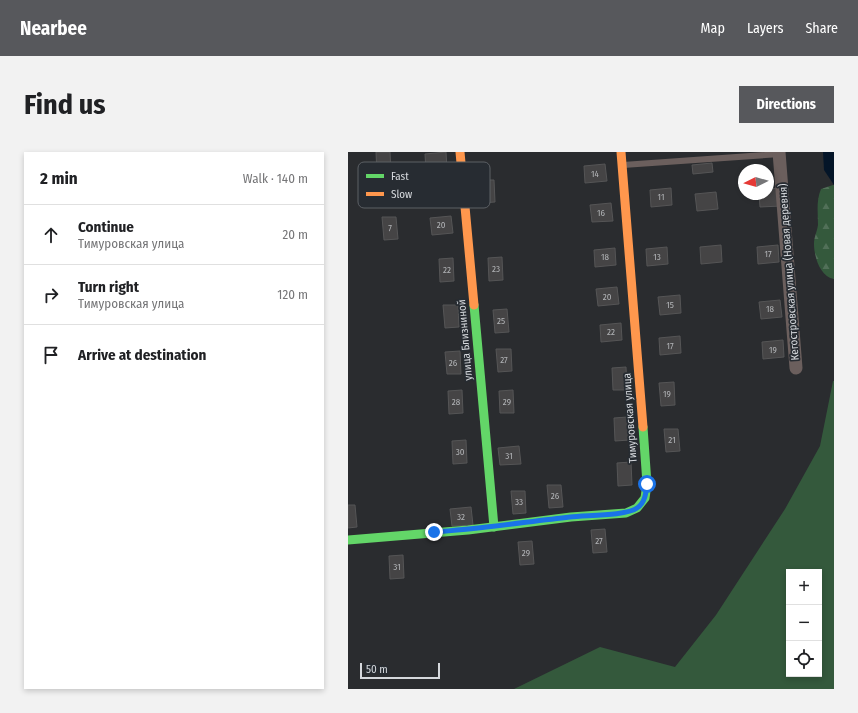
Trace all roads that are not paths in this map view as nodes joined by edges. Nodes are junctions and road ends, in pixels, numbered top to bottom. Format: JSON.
{"nodes":[{"id":1,"x":460,"y":152,"type":"edge"},
{"id":2,"x":621,"y":152,"type":"edge"},
{"id":3,"x":779,"y":153,"type":"edge"},
{"id":4,"x":461,"y":162,"type":"edge"},
{"id":5,"x":623,"y":165,"type":"junction"},
{"id":6,"x":465,"y":208,"type":"edge"},
{"id":7,"x":796,"y":368,"type":"dead end"},
{"id":8,"x":494,"y":526,"type":"junction"},
{"id":9,"x":348,"y":540,"type":"edge"}],
"edges":[{"from":1,"to":4,"type":"street","name":"улица Близниной"},
{"from":2,"to":5,"type":"street","name":"Тимуровская улица"},
{"from":3,"to":5,"type":"lane"},
{"from":3,"to":7,"type":"street","name":"Кегостровская улица (Новая деревня)"},
{"from":5,"to":8,"type":"street","name":"Тимуровская улица"},
{"from":6,"to":8,"type":"street","name":"улица Близниной"},
{"from":8,"to":9,"type":"street","name":"Тимуровская улица"}]}
